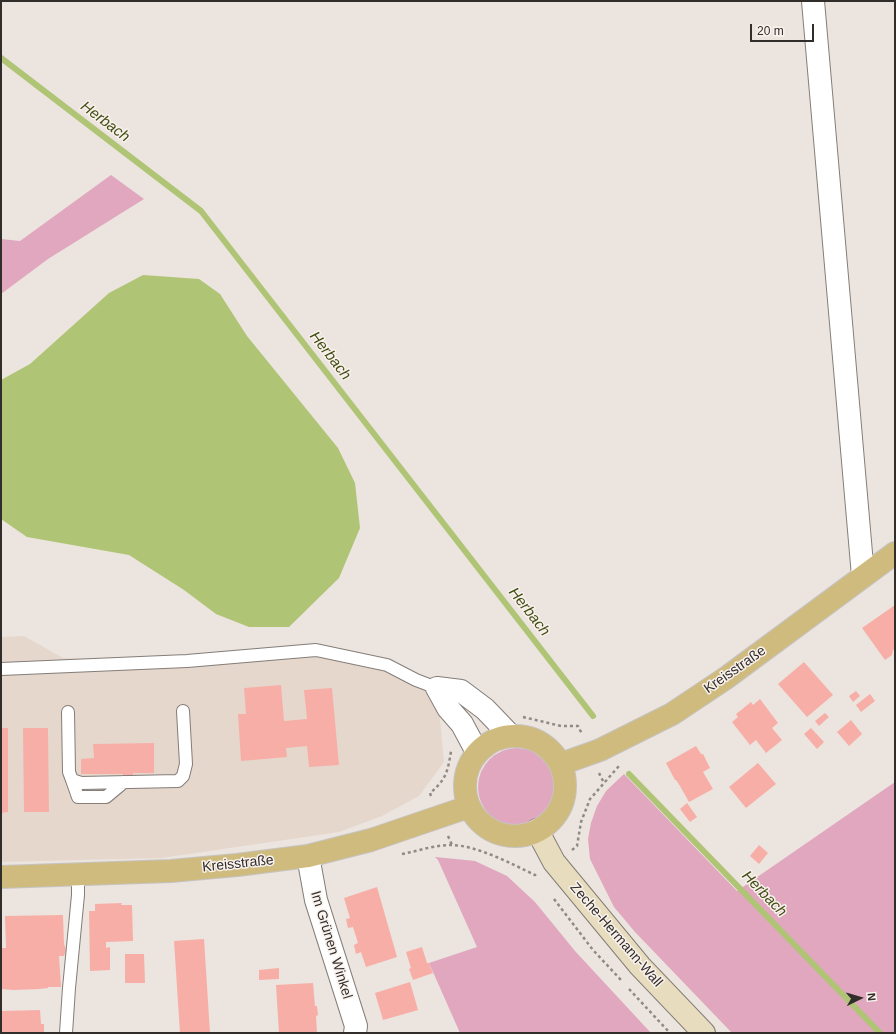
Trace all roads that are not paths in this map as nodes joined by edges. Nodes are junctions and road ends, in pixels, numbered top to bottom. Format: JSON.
{"nodes":[{"id":1,"x":813,"y":1,"type":"edge"},
{"id":2,"x":895,"y":553,"type":"edge"},
{"id":3,"x":863,"y":576,"type":"junction"},
{"id":4,"x":1,"y":669,"type":"edge"},
{"id":5,"x":437,"y":688,"type":"junction"},
{"id":6,"x":183,"y":711,"type":"dead end"},
{"id":7,"x":68,"y":712,"type":"dead end"},
{"id":8,"x":510,"y":736,"type":"junction"},
{"id":9,"x":477,"y":752,"type":"junction"},
{"id":10,"x":561,"y":764,"type":"junction"},
{"id":11,"x":468,"y":807,"type":"junction"},
{"id":12,"x":538,"y":830,"type":"junction"},
{"id":13,"x":308,"y":856,"type":"junction"},
{"id":14,"x":78,"y":875,"type":"junction"},
{"id":15,"x":1,"y":877,"type":"edge"},
{"id":16,"x":66,"y":1033,"type":"edge"},
{"id":17,"x":355,"y":1033,"type":"edge"},
{"id":18,"x":704,"y":1033,"type":"edge"}],
"edges":[{"from":1,"to":3,"type":"street"},
{"from":2,"to":3,"type":"main road","name":"Kreisstraße"},
{"from":3,"to":10,"type":"main road","name":"Kreisstraße"},
{"from":4,"to":5,"type":"lane"},
{"from":5,"to":8,"type":"street"},
{"from":5,"to":9,"type":"street"},
{"from":6,"to":7,"type":"lane"},
{"from":8,"to":9,"type":"main road"},
{"from":8,"to":10,"type":"main road"},
{"from":9,"to":11,"type":"main road"},
{"from":10,"to":12,"type":"main road"},
{"from":11,"to":12,"type":"main road"},
{"from":11,"to":13,"type":"main road","name":"Kreisstraße"},
{"from":12,"to":18,"type":"street","name":"Zeche-Hermann-Wall"},
{"from":13,"to":14,"type":"main road","name":"Kreisstraße"},
{"from":13,"to":17,"type":"street","name":"Im Grünen Winkel"},
{"from":14,"to":15,"type":"main road","name":"Kreisstraße"},
{"from":14,"to":16,"type":"lane"}]}
